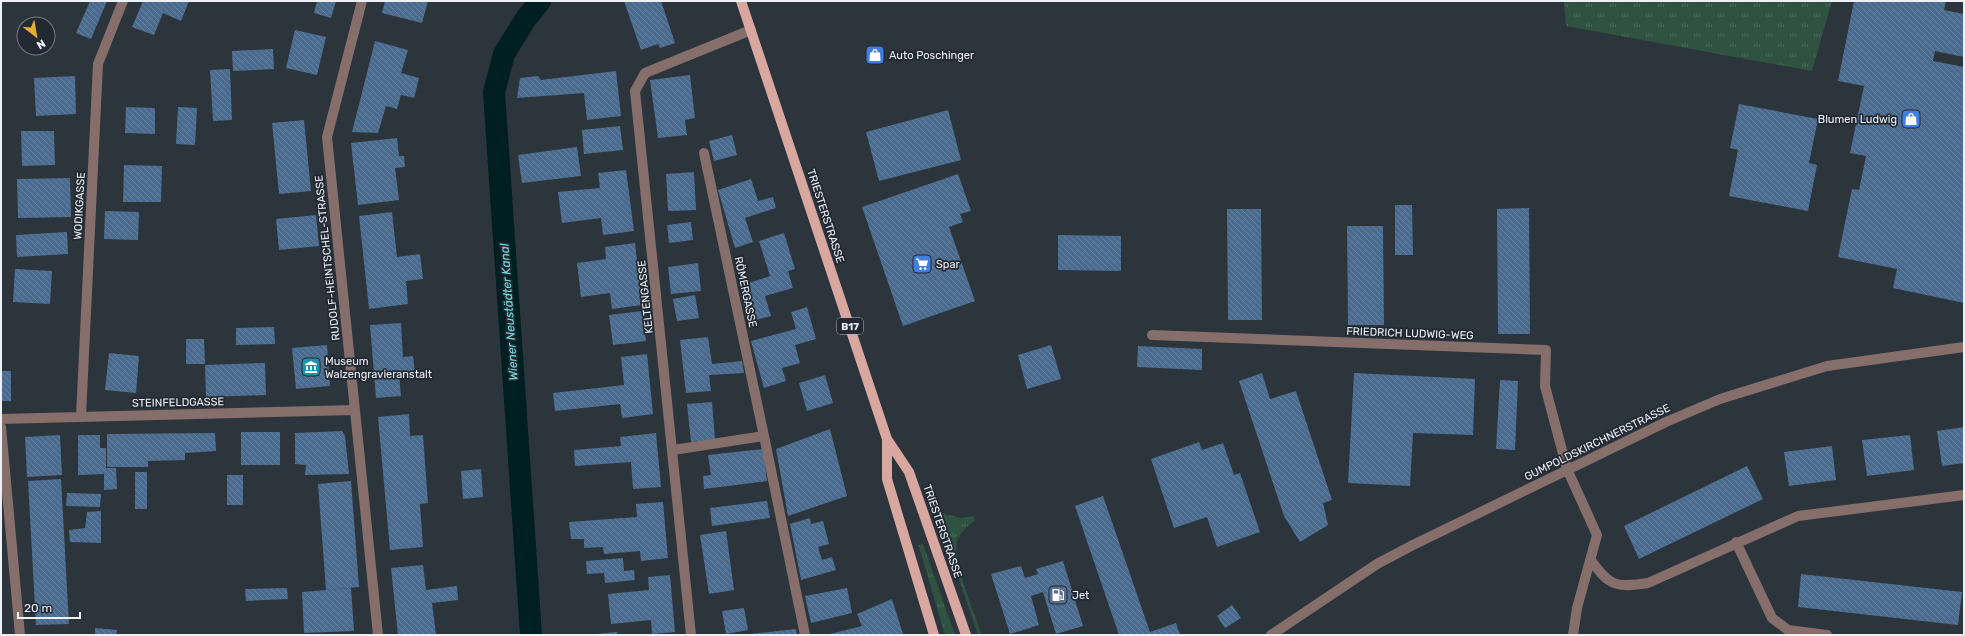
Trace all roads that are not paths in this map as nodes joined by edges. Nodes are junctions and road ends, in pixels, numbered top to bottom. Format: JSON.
{"nodes":[{"id":1,"x":123,"y":1,"type":"edge"},
{"id":2,"x":362,"y":1,"type":"edge"},
{"id":3,"x":741,"y":1,"type":"edge"},
{"id":4,"x":751,"y":30,"type":"junction"},
{"id":5,"x":704,"y":153,"type":"dead end"},
{"id":6,"x":1152,"y":335,"type":"dead end"},
{"id":7,"x":1964,"y":347,"type":"edge"},
{"id":8,"x":355,"y":410,"type":"junction"},
{"id":9,"x":81,"y":416,"type":"junction"},
{"id":10,"x":1,"y":419,"type":"edge"},
{"id":11,"x":1,"y":428,"type":"edge"},
{"id":12,"x":764,"y":436,"type":"junction"},
{"id":13,"x":887,"y":439,"type":"junction"},
{"id":14,"x":673,"y":450,"type":"junction"},
{"id":15,"x":1566,"y":469,"type":"junction"},
{"id":16,"x":1964,"y":495,"type":"edge"},
{"id":17,"x":1736,"y":542,"type":"junction"},
{"id":18,"x":1591,"y":560,"type":"junction"},
{"id":19,"x":20,"y":635,"type":"edge"},
{"id":20,"x":378,"y":635,"type":"edge"},
{"id":21,"x":691,"y":635,"type":"edge"},
{"id":22,"x":805,"y":635,"type":"edge"},
{"id":23,"x":934,"y":635,"type":"edge"},
{"id":24,"x":966,"y":635,"type":"edge"},
{"id":25,"x":1271,"y":635,"type":"edge"},
{"id":26,"x":1573,"y":635,"type":"edge"},
{"id":27,"x":1827,"y":635,"type":"edge"}],
"edges":[{"from":1,"to":9,"type":"street","name":"WODIKGASSE"},
{"from":2,"to":8,"type":"street","name":"RUDOLF-HEINTSCHEL-STRASSE"},
{"from":3,"to":4,"type":"main road","name":"TRIESTERSTRASSE","number":"B17"},
{"from":4,"to":13,"type":"main road","name":"TRIESTERSTRASSE","number":"B17"},
{"from":4,"to":14,"type":"street","name":"KELTENGASSE"},
{"from":5,"to":12,"type":"street","name":"RÖMERGASSE"},
{"from":6,"to":15,"type":"street","name":"FRIEDRICH LUDWIG-WEG"},
{"from":7,"to":15,"type":"street","name":"GUMPOLDSKIRCHNERSTRASSE"},
{"from":8,"to":9,"type":"street","name":"STEINFELDGASSE"},
{"from":8,"to":20,"type":"street","name":"RUDOLF-HEINTSCHEL-STRASSE"},
{"from":9,"to":10,"type":"street","name":"STEINFELDGASSE"},
{"from":11,"to":19,"type":"street"},
{"from":12,"to":14,"type":"street"},
{"from":12,"to":22,"type":"street","name":"RÖMERGASSE"},
{"from":13,"to":23,"type":"main road","name":"TRIESTERSTRASSE","number":"B17"},
{"from":13,"to":24,"type":"main road","name":"TRIESTERSTRASSE","number":"B17"},
{"from":14,"to":21,"type":"street","name":"KELTENGASSE"},
{"from":15,"to":18,"type":"street"},
{"from":15,"to":25,"type":"street","name":"GUMPOLDSKIRCHNERSTRASSE"},
{"from":16,"to":17,"type":"street"},
{"from":17,"to":18,"type":"street"},
{"from":17,"to":27,"type":"street"},
{"from":18,"to":26,"type":"street"}]}
